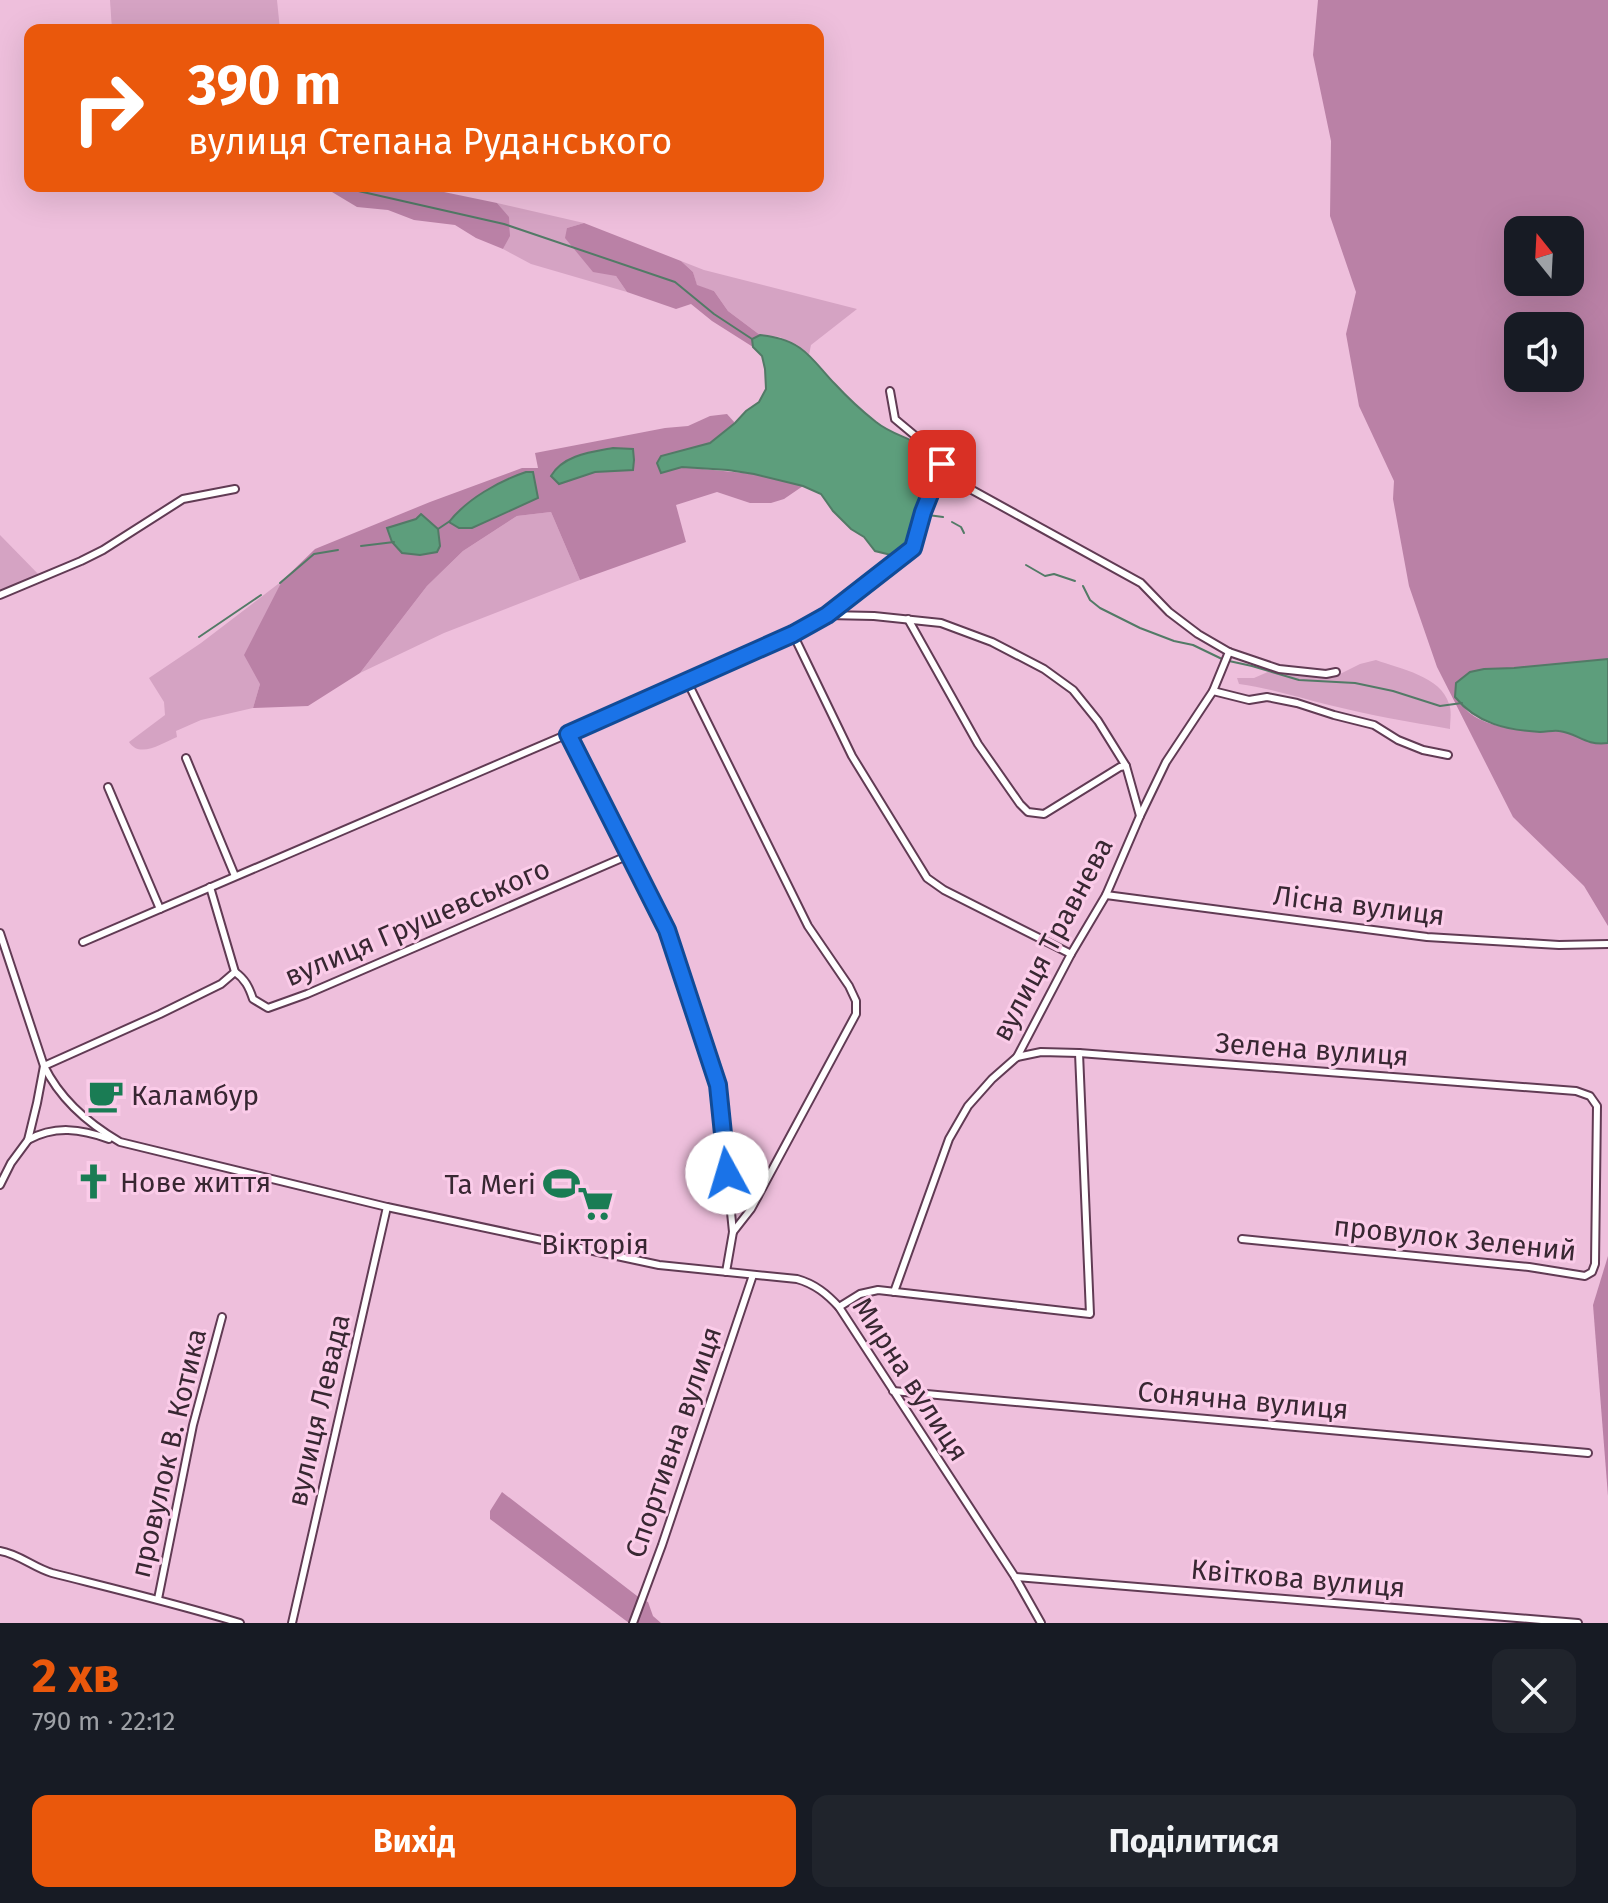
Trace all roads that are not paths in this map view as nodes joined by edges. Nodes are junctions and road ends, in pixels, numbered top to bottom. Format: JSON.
{"nodes":[{"id":1,"x":890,"y":391,"type":"dead end"},
{"id":2,"x":942,"y":464,"type":"junction"},
{"id":3,"x":235,"y":489,"type":"dead end"},
{"id":4,"x":0,"y":595,"type":"edge"},
{"id":5,"x":827,"y":615,"type":"junction"},
{"id":6,"x":908,"y":619,"type":"junction"},
{"id":7,"x":793,"y":634,"type":"junction"},
{"id":8,"x":1229,"y":652,"type":"junction"},
{"id":9,"x":1336,"y":672,"type":"dead end"},
{"id":10,"x":687,"y":681,"type":"junction"},
{"id":11,"x":1213,"y":691,"type":"junction"},
{"id":12,"x":568,"y":734,"type":"junction"},
{"id":13,"x":1448,"y":755,"type":"dead end"},
{"id":14,"x":186,"y":758,"type":"dead end"},
{"id":15,"x":1126,"y":766,"type":"junction"},
{"id":16,"x":108,"y":787,"type":"dead end"},
{"id":17,"x":1140,"y":816,"type":"junction"},
{"id":18,"x":629,"y":855,"type":"junction"},
{"id":19,"x":235,"y":876,"type":"junction"},
{"id":20,"x":210,"y":887,"type":"junction"},
{"id":21,"x":1106,"y":895,"type":"junction"},
{"id":22,"x":160,"y":909,"type":"junction"},
{"id":23,"x":0,"y":933,"type":"edge"},
{"id":24,"x":83,"y":942,"type":"dead end"},
{"id":25,"x":1608,"y":944,"type":"edge"},
{"id":26,"x":1071,"y":954,"type":"junction"},
{"id":27,"x":235,"y":972,"type":"junction"},
{"id":28,"x":1079,"y":1053,"type":"junction"},
{"id":29,"x":1017,"y":1057,"type":"junction"},
{"id":30,"x":44,"y":1066,"type":"junction"},
{"id":31,"x":1597,"y":1106,"type":"joint"},
{"id":32,"x":28,"y":1140,"type":"junction"},
{"id":33,"x":120,"y":1142,"type":"junction"},
{"id":34,"x":0,"y":1158,"type":"edge"},
{"id":35,"x":11,"y":1163,"type":"junction"},
{"id":36,"x":0,"y":1185,"type":"edge"},
{"id":37,"x":387,"y":1207,"type":"junction"},
{"id":38,"x":733,"y":1232,"type":"junction"},
{"id":39,"x":1242,"y":1239,"type":"dead end"},
{"id":40,"x":726,"y":1272,"type":"junction"},
{"id":41,"x":753,"y":1275,"type":"junction"},
{"id":42,"x":894,"y":1292,"type":"junction"},
{"id":43,"x":839,"y":1307,"type":"junction"},
{"id":44,"x":222,"y":1317,"type":"dead end"},
{"id":45,"x":893,"y":1391,"type":"junction"},
{"id":46,"x":1588,"y":1453,"type":"dead end"},
{"id":47,"x":0,"y":1551,"type":"edge"},
{"id":48,"x":1015,"y":1577,"type":"junction"},
{"id":49,"x":158,"y":1599,"type":"junction"},
{"id":50,"x":240,"y":1623,"type":"edge"},
{"id":51,"x":292,"y":1623,"type":"edge"},
{"id":52,"x":633,"y":1623,"type":"edge"},
{"id":53,"x":1041,"y":1623,"type":"edge"},
{"id":54,"x":1578,"y":1623,"type":"edge"}],
"edges":[{"from":1,"to":2,"type":"street"},
{"from":2,"to":5,"type":"street"},
{"from":2,"to":8,"type":"street"},
{"from":3,"to":4,"type":"street"},
{"from":5,"to":6,"type":"street"},
{"from":5,"to":7,"type":"street"},
{"from":6,"to":15,"type":"street"},
{"from":6,"to":15,"type":"street"},
{"from":7,"to":10,"type":"street"},
{"from":7,"to":26,"type":"street"},
{"from":8,"to":9,"type":"street"},
{"from":8,"to":11,"type":"street","name":"вулиця Травнева"},
{"from":10,"to":12,"type":"street"},
{"from":10,"to":38,"type":"street"},
{"from":11,"to":13,"type":"street"},
{"from":11,"to":17,"type":"street","name":"вулиця Травнева"},
{"from":12,"to":18,"type":"street"},
{"from":12,"to":19,"type":"street"},
{"from":14,"to":19,"type":"street"},
{"from":15,"to":17,"type":"street"},
{"from":16,"to":22,"type":"street"},
{"from":17,"to":21,"type":"street","name":"вулиця Травнева"},
{"from":18,"to":27,"type":"street","name":"вулиця Грушевського"},
{"from":18,"to":38,"type":"street"},
{"from":19,"to":20,"type":"street"},
{"from":20,"to":22,"type":"street"},
{"from":20,"to":27,"type":"street","name":"вулиця Грушевського"},
{"from":21,"to":25,"type":"street","name":"Лісна вулиця"},
{"from":21,"to":26,"type":"street","name":"вулиця Травнева"},
{"from":22,"to":24,"type":"street"},
{"from":23,"to":30,"type":"street","name":"Мирна вулиця"},
{"from":26,"to":29,"type":"street","name":"вулиця Травнева"},
{"from":27,"to":30,"type":"street"},
{"from":28,"to":29,"type":"street","name":"Зелена вулиця"},
{"from":28,"to":31,"type":"street","name":"Зелена вулиця"},
{"from":28,"to":42,"type":"street"},
{"from":29,"to":42,"type":"street","name":"вулиця Травнева"},
{"from":30,"to":32,"type":"street"},
{"from":30,"to":33,"type":"street","name":"Мирна вулиця"},
{"from":31,"to":39,"type":"street","name":"провулок Зелений"},
{"from":32,"to":33,"type":"street"},
{"from":32,"to":35,"type":"street"},
{"from":33,"to":37,"type":"street","name":"Мирна вулиця"},
{"from":34,"to":35,"type":"street"},
{"from":35,"to":36,"type":"street"},
{"from":37,"to":40,"type":"street","name":"Мирна вулиця"},
{"from":37,"to":51,"type":"street","name":"вулиця Левада"},
{"from":38,"to":40,"type":"street"},
{"from":40,"to":41,"type":"street","name":"Мирна вулиця"},
{"from":41,"to":43,"type":"street","name":"Мирна вулиця"},
{"from":41,"to":52,"type":"street","name":"Спортивна вулиця"},
{"from":42,"to":43,"type":"street"},
{"from":43,"to":45,"type":"street","name":"Мирна вулиця"},
{"from":44,"to":49,"type":"street","name":"провулок В. Котика"},
{"from":45,"to":46,"type":"street","name":"Сонячна вулиця"},
{"from":45,"to":48,"type":"street","name":"Мирна вулиця"},
{"from":47,"to":49,"type":"street"},
{"from":48,"to":53,"type":"street","name":"Мирна вулиця"},
{"from":48,"to":54,"type":"street","name":"Квіткова вулиця"},
{"from":49,"to":50,"type":"street"}]}
